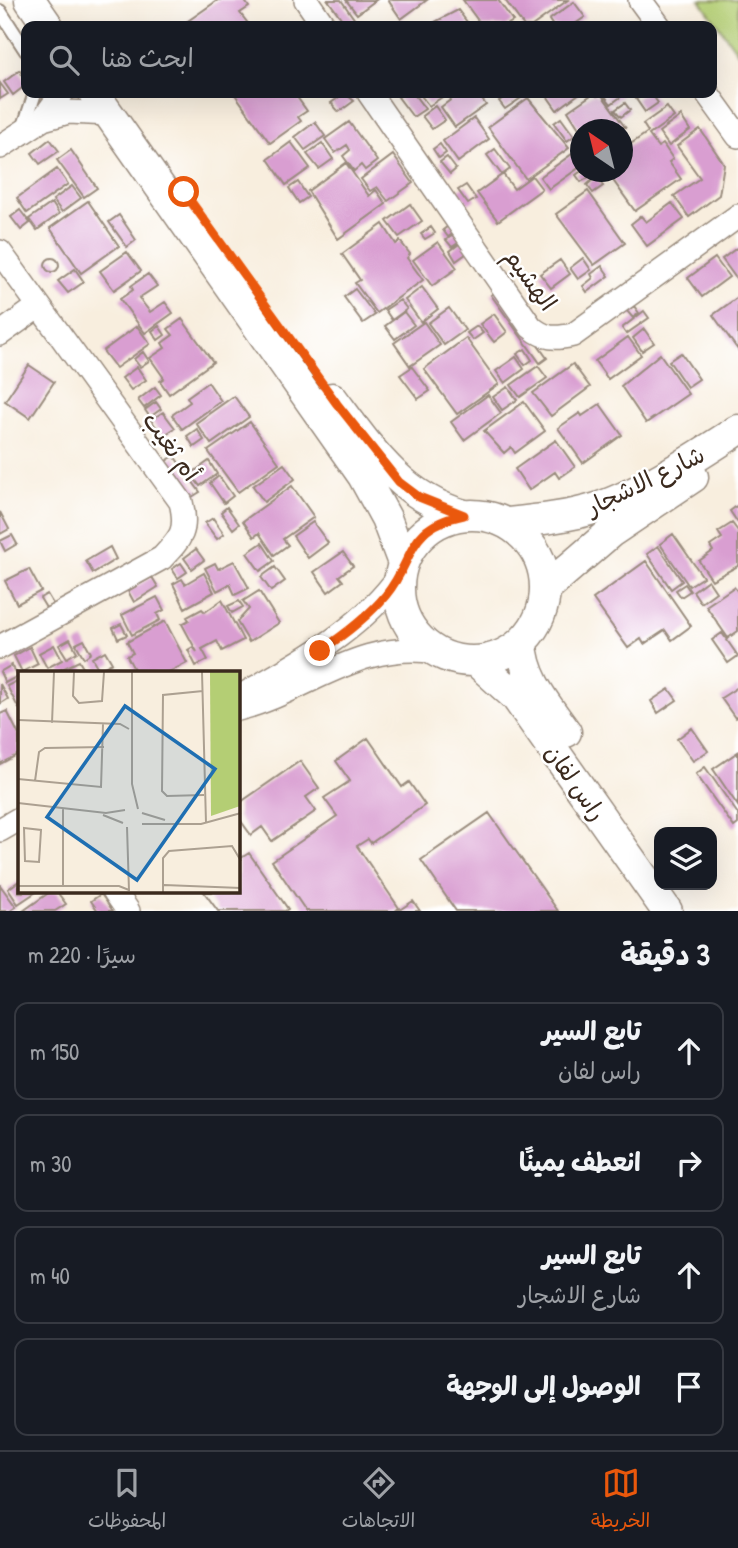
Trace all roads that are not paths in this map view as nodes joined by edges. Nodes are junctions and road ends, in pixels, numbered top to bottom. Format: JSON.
{"nodes":[{"id":1,"x":30,"y":0,"type":"edge"},
{"id":2,"x":51,"y":0,"type":"edge"},
{"id":3,"x":306,"y":0,"type":"edge"},
{"id":4,"x":640,"y":0,"type":"edge"},
{"id":5,"x":0,"y":11,"type":"edge"},
{"id":6,"x":45,"y":21,"type":"edge"},
{"id":7,"x":66,"y":21,"type":"edge"},
{"id":8,"x":321,"y":21,"type":"edge"},
{"id":9,"x":655,"y":21,"type":"edge"},
{"id":10,"x":21,"y":43,"type":"edge"},
{"id":11,"x":33,"y":98,"type":"edge"},
{"id":12,"x":58,"y":98,"type":"edge"},
{"id":13,"x":372,"y":98,"type":"edge"},
{"id":14,"x":711,"y":98,"type":"edge"},
{"id":15,"x":106,"y":100,"type":"edge"},
{"id":16,"x":43,"y":118,"type":"junction"},
{"id":17,"x":22,"y":132,"type":"junction"},
{"id":18,"x":738,"y":136,"type":"edge"},
{"id":19,"x":0,"y":147,"type":"edge"},
{"id":20,"x":738,"y":216,"type":"edge"},
{"id":21,"x":0,"y":252,"type":"edge"},
{"id":22,"x":39,"y":306,"type":"junction"},
{"id":23,"x":0,"y":334,"type":"edge"},
{"id":24,"x":738,"y":430,"type":"edge"},
{"id":25,"x":738,"y":447,"type":"edge"},
{"id":26,"x":464,"y":515,"type":"junction"},
{"id":27,"x":507,"y":523,"type":"junction"},
{"id":28,"x":401,"y":569,"type":"junction"},
{"id":29,"x":546,"y":588,"type":"junction"},
{"id":30,"x":522,"y":642,"type":"junction"},
{"id":31,"x":0,"y":646,"type":"edge"},
{"id":32,"x":436,"y":652,"type":"junction"},
{"id":33,"x":477,"y":662,"type":"junction"},
{"id":34,"x":240,"y":697,"type":"edge"},
{"id":35,"x":240,"y":708,"type":"edge"},
{"id":36,"x":18,"y":820,"type":"edge"},
{"id":37,"x":0,"y":830,"type":"edge"},
{"id":38,"x":654,"y":861,"type":"edge"},
{"id":39,"x":674,"y":890,"type":"edge"},
{"id":40,"x":115,"y":894,"type":"edge"},
{"id":41,"x":128,"y":911,"type":"edge"},
{"id":42,"x":667,"y":911,"type":"edge"},
{"id":43,"x":689,"y":911,"type":"edge"}],
"edges":[{"from":1,"to":6,"type":"street"},
{"from":2,"to":7,"type":"street"},
{"from":3,"to":8,"type":"street"},
{"from":4,"to":9,"type":"street"},
{"from":5,"to":10,"type":"lane"},
{"from":11,"to":17,"type":"lane"},
{"from":12,"to":16,"type":"street"},
{"from":13,"to":20,"type":"street","name":"الهشيم"},
{"from":14,"to":18,"type":"street"},
{"from":15,"to":16,"type":"street"},
{"from":15,"to":26,"type":"street"},
{"from":15,"to":28,"type":"street"},
{"from":16,"to":17,"type":"street"},
{"from":17,"to":19,"type":"street"},
{"from":21,"to":22,"type":"street","name":"أم ثغيب"},
{"from":22,"to":23,"type":"street"},
{"from":22,"to":31,"type":"street","name":"أم ثغيب"},
{"from":24,"to":27,"type":"street","name":"شارع الاشجار"},
{"from":25,"to":29,"type":"street","name":"شارع الاشجار"},
{"from":26,"to":27,"type":"street"},
{"from":26,"to":28,"type":"street"},
{"from":27,"to":29,"type":"street"},
{"from":28,"to":32,"type":"street"},
{"from":28,"to":34,"type":"street"},
{"from":29,"to":30,"type":"street"},
{"from":30,"to":33,"type":"street"},
{"from":30,"to":38,"type":"street","name":"راس لفان"},
{"from":32,"to":33,"type":"street"},
{"from":32,"to":35,"type":"street"},
{"from":33,"to":42,"type":"street","name":"راس لفان"},
{"from":36,"to":37,"type":"street"},
{"from":39,"to":43,"type":"street"},
{"from":40,"to":41,"type":"street"}]}
